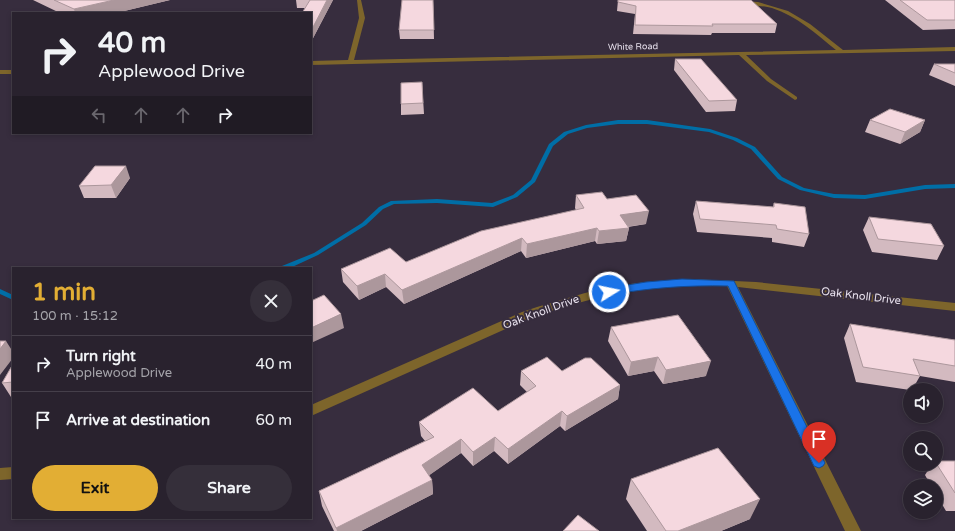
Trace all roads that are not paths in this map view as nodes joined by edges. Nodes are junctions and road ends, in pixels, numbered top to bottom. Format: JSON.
{"nodes":[{"id":1,"x":359,"y":0,"type":"edge"},
{"id":2,"x":729,"y":0,"type":"edge"},
{"id":3,"x":955,"y":49,"type":"edge"},
{"id":4,"x":841,"y":51,"type":"junction"},
{"id":5,"x":740,"y":53,"type":"junction"},
{"id":6,"x":351,"y":62,"type":"junction"},
{"id":7,"x":312,"y":63,"type":"edge"},
{"id":8,"x":0,"y":72,"type":"edge"},
{"id":9,"x":12,"y":72,"type":"edge"},
{"id":10,"x":795,"y":98,"type":"dead end"},
{"id":11,"x":731,"y":283,"type":"junction"},
{"id":12,"x":955,"y":307,"type":"edge"},
{"id":13,"x":312,"y":411,"type":"edge"},
{"id":14,"x":12,"y":473,"type":"edge"},
{"id":15,"x":0,"y":474,"type":"edge"},
{"id":16,"x":853,"y":531,"type":"edge"}],
"edges":[{"from":1,"to":6,"type":"street"},
{"from":2,"to":4,"type":"street"},
{"from":3,"to":4,"type":"street","name":"White Road"},
{"from":4,"to":5,"type":"street","name":"White Road"},
{"from":5,"to":6,"type":"street","name":"White Road"},
{"from":5,"to":10,"type":"street"},
{"from":6,"to":7,"type":"street","name":"White Road"},
{"from":8,"to":9,"type":"street"},
{"from":11,"to":12,"type":"street","name":"Oak Knoll Drive"},
{"from":11,"to":13,"type":"street","name":"Oak Knoll Drive"},
{"from":11,"to":16,"type":"street"},
{"from":14,"to":15,"type":"street"}]}
